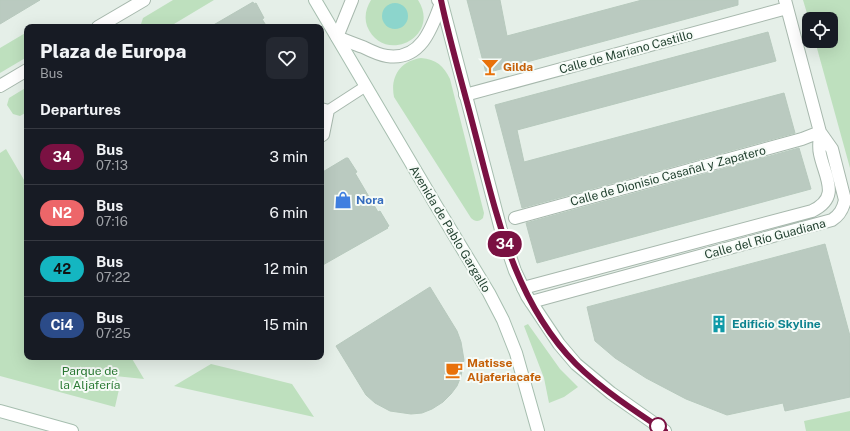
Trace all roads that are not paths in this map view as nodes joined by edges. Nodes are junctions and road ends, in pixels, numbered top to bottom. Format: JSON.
{"nodes":[{"id":1,"x":144,"y":0,"type":"edge"},
{"id":2,"x":315,"y":0,"type":"edge"},
{"id":3,"x":352,"y":0,"type":"edge"},
{"id":4,"x":440,"y":1,"type":"edge"},
{"id":5,"x":786,"y":4,"type":"edge"},
{"id":6,"x":103,"y":24,"type":"edge"},
{"id":7,"x":337,"y":37,"type":"junction"},
{"id":8,"x":24,"y":72,"type":"edge"},
{"id":9,"x":0,"y":86,"type":"edge"},
{"id":10,"x":366,"y":86,"type":"junction"},
{"id":11,"x":465,"y":95,"type":"junction"},
{"id":12,"x":325,"y":109,"type":"edge"},
{"id":13,"x":820,"y":132,"type":"junction"},
{"id":14,"x":324,"y":136,"type":"edge"},
{"id":15,"x":515,"y":218,"type":"dead end"},
{"id":16,"x":523,"y":288,"type":"junction"},
{"id":17,"x":531,"y":302,"type":"junction"},
{"id":18,"x":0,"y":411,"type":"edge"},
{"id":19,"x":72,"y":431,"type":"edge"},
{"id":20,"x":538,"y":431,"type":"edge"},
{"id":21,"x":665,"y":431,"type":"edge"}],
"edges":[{"from":1,"to":6,"type":"street"},
{"from":2,"to":7,"type":"street","name":"Avenida de Pablo Gargallo"},
{"from":3,"to":7,"type":"street"},
{"from":4,"to":7,"type":"street"},
{"from":4,"to":11,"type":"street"},
{"from":5,"to":11,"type":"street","name":"Calle de Mariano Castillo"},
{"from":5,"to":13,"type":"street"},
{"from":7,"to":10,"type":"street","name":"Avenida de Pablo Gargallo"},
{"from":8,"to":9,"type":"street"},
{"from":10,"to":12,"type":"lane"},
{"from":10,"to":20,"type":"street","name":"Avenida de Pablo Gargallo"},
{"from":11,"to":16,"type":"street"},
{"from":12,"to":14,"type":"lane"},
{"from":13,"to":15,"type":"street","name":"Calle de Dionisio Casañal y Zapatero"},
{"from":13,"to":16,"type":"street","name":"Calle del Río Guadiana"},
{"from":13,"to":17,"type":"street","name":"Calle del Río Guadiana"},
{"from":16,"to":17,"type":"street"},
{"from":17,"to":21,"type":"street"},
{"from":18,"to":19,"type":"street"}]}
